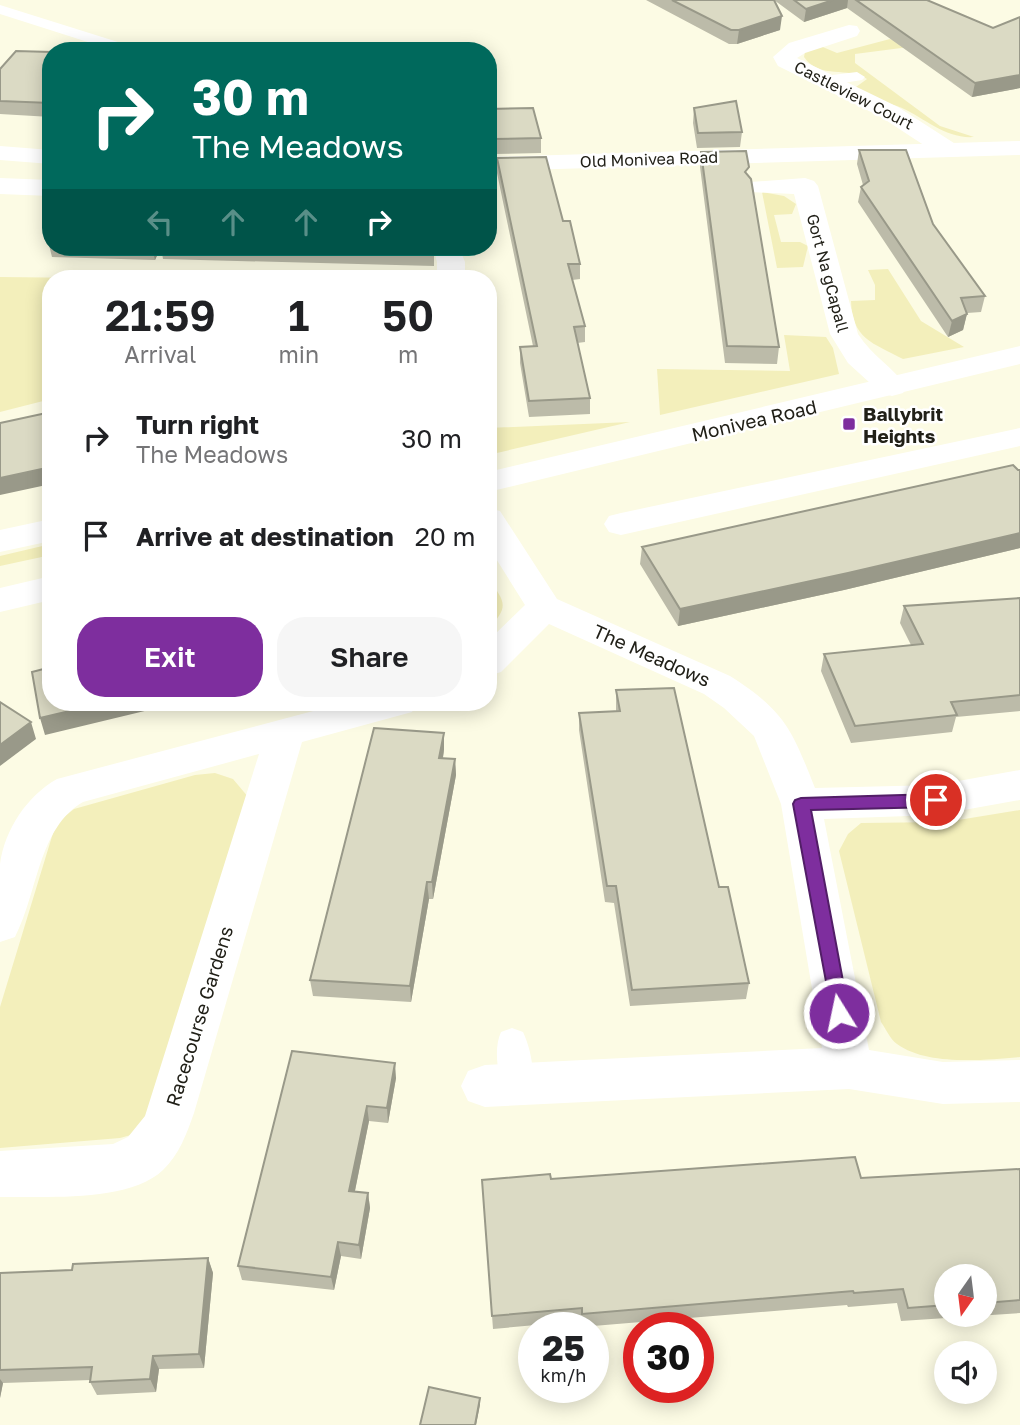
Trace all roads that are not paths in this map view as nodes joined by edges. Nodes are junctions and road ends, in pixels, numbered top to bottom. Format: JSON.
{"nodes":[{"id":1,"x":0,"y":9,"type":"edge"},
{"id":2,"x":849,"y":31,"type":"dead end"},
{"id":3,"x":104,"y":42,"type":"edge"},
{"id":4,"x":857,"y":77,"type":"dead end"},
{"id":5,"x":824,"y":81,"type":"junction"},
{"id":6,"x":1020,"y":148,"type":"edge"},
{"id":7,"x":948,"y":150,"type":"junction"},
{"id":8,"x":0,"y":153,"type":"edge"},
{"id":9,"x":42,"y":156,"type":"edge"},
{"id":10,"x":497,"y":164,"type":"edge"},
{"id":11,"x":37,"y":183,"type":"edge"},
{"id":12,"x":0,"y":186,"type":"edge"},
{"id":13,"x":759,"y":187,"type":"dead end"},
{"id":14,"x":1020,"y":355,"type":"edge"},
{"id":15,"x":892,"y":387,"type":"junction"},
{"id":16,"x":1020,"y":437,"type":"edge"},
{"id":17,"x":497,"y":480,"type":"edge"},
{"id":18,"x":621,"y":524,"type":"dead end"},
{"id":19,"x":42,"y":532,"type":"edge"},
{"id":20,"x":497,"y":533,"type":"edge"},
{"id":21,"x":0,"y":541,"type":"edge"},
{"id":22,"x":42,"y":590,"type":"edge"},
{"id":23,"x":0,"y":600,"type":"edge"},
{"id":24,"x":544,"y":607,"type":"junction"},
{"id":25,"x":497,"y":654,"type":"edge"},
{"id":26,"x":363,"y":711,"type":"edge"},
{"id":27,"x":286,"y":731,"type":"junction"},
{"id":28,"x":1020,"y":785,"type":"edge"},
{"id":29,"x":801,"y":804,"type":"junction"},
{"id":30,"x":0,"y":924,"type":"edge"},
{"id":31,"x":849,"y":1068,"type":"junction"},
{"id":32,"x":505,"y":1071,"type":"dead end"},
{"id":33,"x":1020,"y":1081,"type":"edge"},
{"id":34,"x":0,"y":1174,"type":"edge"}],
"edges":[{"from":1,"to":3,"type":"lane"},
{"from":2,"to":5,"type":"street","name":"Castleview Court"},
{"from":4,"to":5,"type":"lane"},
{"from":5,"to":7,"type":"street","name":"Castleview Court"},
{"from":6,"to":7,"type":"street","name":"Old Monivea Road"},
{"from":7,"to":10,"type":"street","name":"Old Monivea Road"},
{"from":8,"to":9,"type":"street"},
{"from":11,"to":12,"type":"street"},
{"from":13,"to":15,"type":"street","name":"Gort Na gCapall"},
{"from":14,"to":15,"type":"street","name":"Monivea Road"},
{"from":15,"to":17,"type":"street","name":"Monivea Road"},
{"from":16,"to":18,"type":"street"},
{"from":19,"to":21,"type":"street"},
{"from":20,"to":24,"type":"street"},
{"from":22,"to":23,"type":"street"},
{"from":24,"to":25,"type":"street"},
{"from":24,"to":29,"type":"street","name":"The Meadows"},
{"from":26,"to":27,"type":"street"},
{"from":27,"to":30,"type":"street"},
{"from":27,"to":34,"type":"street","name":"Racecourse Gardens"},
{"from":28,"to":29,"type":"street"},
{"from":29,"to":31,"type":"street","name":"The Meadows"},
{"from":31,"to":32,"type":"street"},
{"from":31,"to":33,"type":"street"}]}
